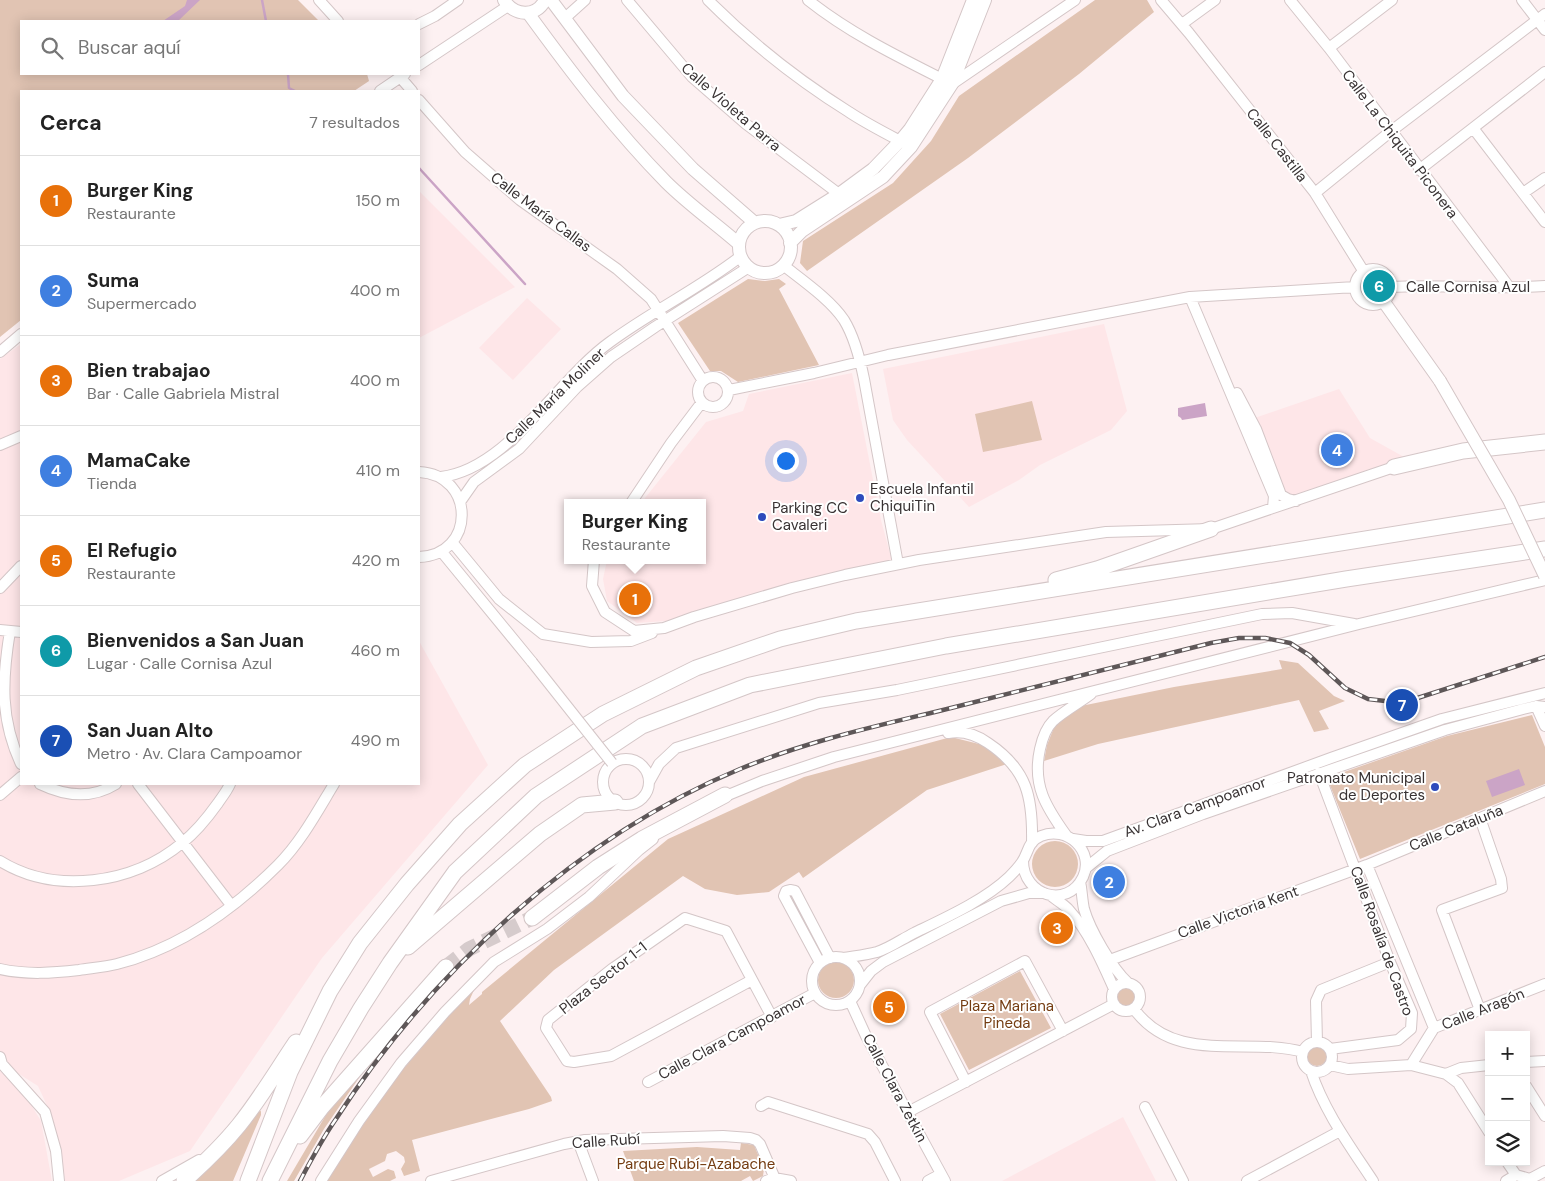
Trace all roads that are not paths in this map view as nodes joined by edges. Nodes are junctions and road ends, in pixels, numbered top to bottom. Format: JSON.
{"nodes":[{"id":1,"x":319,"y":0,"type":"edge"},
{"id":2,"x":458,"y":0,"type":"edge"},
{"id":3,"x":546,"y":0,"type":"edge"},
{"id":4,"x":551,"y":0,"type":"edge"},
{"id":5,"x":585,"y":0,"type":"edge"},
{"id":6,"x":627,"y":0,"type":"edge"},
{"id":7,"x":708,"y":0,"type":"edge"},
{"id":8,"x":808,"y":0,"type":"edge"},
{"id":9,"x":973,"y":0,"type":"edge"},
{"id":10,"x":985,"y":0,"type":"edge"},
{"id":11,"x":1075,"y":0,"type":"edge"},
{"id":12,"x":1161,"y":0,"type":"edge"},
{"id":13,"x":1215,"y":0,"type":"edge"},
{"id":14,"x":1290,"y":0,"type":"edge"},
{"id":15,"x":1392,"y":0,"type":"edge"},
{"id":16,"x":1522,"y":0,"type":"edge"},
{"id":17,"x":506,"y":3,"type":"edge"},
{"id":18,"x":528,"y":13,"type":"junction"},
{"id":19,"x":565,"y":18,"type":"junction"},
{"id":20,"x":1541,"y":18,"type":"edge"},
{"id":21,"x":337,"y":20,"type":"edge"},
{"id":22,"x":420,"y":24,"type":"edge"},
{"id":23,"x":1182,"y":24,"type":"junction"},
{"id":24,"x":1545,"y":30,"type":"edge"},
{"id":25,"x":1329,"y":48,"type":"junction"},
{"id":26,"x":420,"y":64,"type":"edge"},
{"id":27,"x":1545,"y":72,"type":"edge"},
{"id":28,"x":402,"y":75,"type":"edge"},
{"id":29,"x":947,"y":81,"type":"junction"},
{"id":30,"x":381,"y":90,"type":"edge"},
{"id":31,"x":411,"y":90,"type":"edge"},
{"id":32,"x":420,"y":101,"type":"edge"},
{"id":33,"x":1473,"y":128,"type":"junction"},
{"id":34,"x":1390,"y":132,"type":"junction"},
{"id":35,"x":906,"y":144,"type":"junction"},
{"id":36,"x":1419,"y":170,"type":"junction"},
{"id":37,"x":1545,"y":178,"type":"edge"},
{"id":38,"x":1523,"y":193,"type":"junction"},
{"id":39,"x":1315,"y":194,"type":"junction"},
{"id":40,"x":844,"y":197,"type":"junction"},
{"id":41,"x":1545,"y":222,"type":"edge"},
{"id":42,"x":755,"y":223,"type":"junction"},
{"id":43,"x":779,"y":225,"type":"junction"},
{"id":44,"x":790,"y":243,"type":"junction"},
{"id":45,"x":743,"y":256,"type":"junction"},
{"id":46,"x":783,"y":266,"type":"junction"},
{"id":47,"x":1364,"y":272,"type":"junction"},
{"id":48,"x":1545,"y":286,"type":"edge"},
{"id":49,"x":1355,"y":287,"type":"junction"},
{"id":50,"x":1391,"y":287,"type":"junction"},
{"id":51,"x":1510,"y":288,"type":"junction"},
{"id":52,"x":1190,"y":297,"type":"junction"},
{"id":53,"x":1384,"y":302,"type":"junction"},
{"id":54,"x":659,"y":310,"type":"junction"},
{"id":55,"x":664,"y":321,"type":"junction"},
{"id":56,"x":20,"y":335,"type":"edge"},
{"id":57,"x":0,"y":352,"type":"edge"},
{"id":58,"x":1216,"y":358,"type":"junction"},
{"id":59,"x":861,"y":362,"type":"junction"},
{"id":60,"x":702,"y":381,"type":"junction"},
{"id":61,"x":729,"y":390,"type":"junction"},
{"id":62,"x":702,"y":402,"type":"junction"},
{"id":63,"x":20,"y":436,"type":"edge"},
{"id":64,"x":1545,"y":442,"type":"edge"},
{"id":65,"x":0,"y":444,"type":"edge"},
{"id":66,"x":1394,"y":467,"type":"joint"},
{"id":67,"x":420,"y":472,"type":"edge"},
{"id":68,"x":441,"y":477,"type":"junction"},
{"id":69,"x":634,"y":499,"type":"edge"},
{"id":70,"x":1296,"y":501,"type":"junction"},
{"id":71,"x":460,"y":502,"type":"junction"},
{"id":72,"x":1273,"y":508,"type":"junction"},
{"id":73,"x":1545,"y":510,"type":"edge"},
{"id":74,"x":1211,"y":528,"type":"junction"},
{"id":75,"x":452,"y":542,"type":"junction"},
{"id":76,"x":1545,"y":549,"type":"edge"},
{"id":77,"x":441,"y":551,"type":"junction"},
{"id":78,"x":420,"y":557,"type":"edge"},
{"id":79,"x":594,"y":564,"type":"edge"},
{"id":80,"x":898,"y":564,"type":"junction"},
{"id":81,"x":20,"y":567,"type":"edge"},
{"id":82,"x":1545,"y":576,"type":"edge"},
{"id":83,"x":1545,"y":580,"type":"edge"},
{"id":84,"x":0,"y":588,"type":"edge"},
{"id":85,"x":977,"y":601,"type":"junction"},
{"id":86,"x":1359,"y":624,"type":"junction"},
{"id":87,"x":664,"y":628,"type":"junction"},
{"id":88,"x":5,"y":631,"type":"edge"},
{"id":89,"x":20,"y":632,"type":"edge"},
{"id":90,"x":1099,"y":689,"type":"junction"},
{"id":91,"x":1545,"y":693,"type":"edge"},
{"id":92,"x":1540,"y":707,"type":"edge"},
{"id":93,"x":1545,"y":726,"type":"edge"},
{"id":94,"x":844,"y":754,"type":"junction"},
{"id":95,"x":20,"y":762,"type":"edge"},
{"id":96,"x":612,"y":763,"type":"junction"},
{"id":97,"x":1320,"y":773,"type":"junction"},
{"id":98,"x":20,"y":777,"type":"edge"},
{"id":99,"x":649,"y":782,"type":"junction"},
{"id":100,"x":43,"y":785,"type":"edge"},
{"id":101,"x":114,"y":785,"type":"edge"},
{"id":102,"x":139,"y":785,"type":"edge"},
{"id":103,"x":229,"y":785,"type":"edge"},
{"id":104,"x":333,"y":785,"type":"edge"},
{"id":105,"x":1545,"y":791,"type":"edge"},
{"id":106,"x":726,"y":795,"type":"junction"},
{"id":107,"x":0,"y":796,"type":"edge"},
{"id":108,"x":615,"y":802,"type":"junction"},
{"id":109,"x":1480,"y":818,"type":"junction"},
{"id":110,"x":1069,"y":837,"type":"junction"},
{"id":111,"x":183,"y":843,"type":"junction"},
{"id":112,"x":1032,"y":843,"type":"junction"},
{"id":113,"x":1023,"y":860,"type":"junction"},
{"id":114,"x":0,"y":861,"type":"edge"},
{"id":115,"x":1367,"y":865,"type":"junction"},
{"id":116,"x":1086,"y":868,"type":"junction"},
{"id":117,"x":1356,"y":868,"type":"junction"},
{"id":118,"x":1080,"y":882,"type":"junction"},
{"id":119,"x":1047,"y":894,"type":"junction"},
{"id":120,"x":231,"y":905,"type":"junction"},
{"id":121,"x":532,"y":918,"type":"tunnel mouth"},
{"id":122,"x":843,"y":958,"type":"junction"},
{"id":123,"x":825,"y":960,"type":"junction"},
{"id":124,"x":1110,"y":960,"type":"junction"},
{"id":125,"x":1390,"y":962,"type":"junction"},
{"id":126,"x":390,"y":963,"type":"junction"},
{"id":127,"x":446,"y":967,"type":"tunnel mouth"},
{"id":128,"x":0,"y":969,"type":"edge"},
{"id":129,"x":13,"y":972,"type":"junction"},
{"id":130,"x":0,"y":976,"type":"edge"},
{"id":131,"x":752,"y":980,"type":"junction"},
{"id":132,"x":1128,"y":983,"type":"junction"},
{"id":133,"x":860,"y":984,"type":"junction"},
{"id":134,"x":1545,"y":984,"type":"edge"},
{"id":135,"x":1114,"y":989,"type":"junction"},
{"id":136,"x":330,"y":991,"type":"junction"},
{"id":137,"x":815,"y":993,"type":"junction"},
{"id":138,"x":850,"y":1001,"type":"junction"},
{"id":139,"x":1114,"y":1004,"type":"junction"},
{"id":140,"x":1134,"y":1009,"type":"junction"},
{"id":141,"x":1480,"y":1010,"type":"junction"},
{"id":142,"x":772,"y":1016,"type":"junction"},
{"id":143,"x":1434,"y":1028,"type":"junction"},
{"id":144,"x":1063,"y":1031,"type":"junction"},
{"id":145,"x":1317,"y":1042,"type":"junction"},
{"id":146,"x":1330,"y":1049,"type":"junction"},
{"id":147,"x":1303,"y":1052,"type":"junction"},
{"id":148,"x":0,"y":1057,"type":"edge"},
{"id":149,"x":1545,"y":1061,"type":"edge"},
{"id":150,"x":1530,"y":1062,"type":"edge"},
{"id":151,"x":1330,"y":1065,"type":"junction"},
{"id":152,"x":1412,"y":1065,"type":"junction"},
{"id":153,"x":1485,"y":1065,"type":"edge"},
{"id":154,"x":1311,"y":1071,"type":"junction"},
{"id":155,"x":1446,"y":1074,"type":"junction"},
{"id":156,"x":648,"y":1082,"type":"dead end"},
{"id":157,"x":966,"y":1082,"type":"junction"},
{"id":158,"x":1530,"y":1092,"type":"edge"},
{"id":159,"x":761,"y":1106,"type":"dead end"},
{"id":160,"x":1145,"y":1107,"type":"dead end"},
{"id":161,"x":908,"y":1112,"type":"junction"},
{"id":162,"x":1545,"y":1116,"type":"edge"},
{"id":163,"x":1485,"y":1126,"type":"edge"},
{"id":164,"x":1340,"y":1131,"type":"junction"},
{"id":165,"x":578,"y":1141,"type":"junction"},
{"id":166,"x":222,"y":1144,"type":"junction"},
{"id":167,"x":1510,"y":1166,"type":"edge"},
{"id":168,"x":1545,"y":1171,"type":"edge"},
{"id":169,"x":273,"y":1175,"type":"edge"},
{"id":170,"x":1516,"y":1175,"type":"junction"},
{"id":171,"x":943,"y":1178,"type":"edge"},
{"id":172,"x":772,"y":1180,"type":"edge"},
{"id":173,"x":59,"y":1181,"type":"edge"},
{"id":174,"x":162,"y":1181,"type":"edge"},
{"id":175,"x":184,"y":1181,"type":"edge"},
{"id":176,"x":248,"y":1181,"type":"edge"},
{"id":177,"x":321,"y":1181,"type":"edge"},
{"id":178,"x":431,"y":1181,"type":"edge"},
{"id":179,"x":593,"y":1181,"type":"edge"},
{"id":180,"x":791,"y":1181,"type":"edge"},
{"id":181,"x":895,"y":1181,"type":"edge"},
{"id":182,"x":928,"y":1181,"type":"edge"},
{"id":183,"x":1183,"y":1181,"type":"edge"},
{"id":184,"x":1247,"y":1181,"type":"edge"},
{"id":185,"x":1373,"y":1181,"type":"edge"},
{"id":186,"x":1506,"y":1181,"type":"edge"}],
"edges":[{"from":1,"to":21,"type":"street"},
{"from":2,"to":22,"type":"street"},
{"from":3,"to":18,"type":"street"},
{"from":4,"to":19,"type":"street"},
{"from":5,"to":19,"type":"street"},
{"from":6,"to":40,"type":"street","name":"Calle Violeta Parra"},
{"from":7,"to":35,"type":"street"},
{"from":8,"to":29,"type":"street"},
{"from":9,"to":29,"type":"street"},
{"from":10,"to":29,"type":"street"},
{"from":11,"to":29,"type":"street"},
{"from":12,"to":23,"type":"street","name":"Calle Castilla"},
{"from":13,"to":23,"type":"street"},
{"from":14,"to":25,"type":"street","name":"Calle La Chiquita Piconera"},
{"from":15,"to":25,"type":"street"},
{"from":16,"to":20,"type":"street"},
{"from":17,"to":18,"type":"street"},
{"from":17,"to":26,"type":"street"},
{"from":18,"to":45,"type":"street"},
{"from":19,"to":42,"type":"street"},
{"from":20,"to":24,"type":"street"},
{"from":20,"to":34,"type":"street"},
{"from":23,"to":39,"type":"street","name":"Calle Castilla"},
{"from":25,"to":34,"type":"street","name":"Calle La Chiquita Piconera"},
{"from":27,"to":33,"type":"street"},
{"from":28,"to":30,"type":"street"},
{"from":28,"to":31,"type":"street"},
{"from":29,"to":35,"type":"street"},
{"from":32,"to":54,"type":"street","name":"Calle María Callas"},
{"from":33,"to":36,"type":"street"},
{"from":33,"to":38,"type":"street"},
{"from":34,"to":36,"type":"street","name":"Calle La Chiquita Piconera"},
{"from":34,"to":39,"type":"street"},
{"from":35,"to":40,"type":"street"},
{"from":36,"to":51,"type":"street","name":"Calle La Chiquita Piconera"},
{"from":37,"to":38,"type":"street"},
{"from":38,"to":41,"type":"street"},
{"from":39,"to":47,"type":"street","name":"Calle Castilla"},
{"from":40,"to":43,"type":"street"},
{"from":40,"to":44,"type":"street"},
{"from":42,"to":43,"type":"street"},
{"from":42,"to":45,"type":"street"},
{"from":43,"to":44,"type":"street"},
{"from":44,"to":46,"type":"street"},
{"from":45,"to":46,"type":"street"},
{"from":45,"to":54,"type":"street","name":"Calle María Moliner"},
{"from":45,"to":55,"type":"street","name":"Calle María Moliner"},
{"from":46,"to":59,"type":"street"},
{"from":47,"to":49,"type":"street"},
{"from":47,"to":50,"type":"street"},
{"from":48,"to":51,"type":"street","name":"Calle Cornisa Azul"},
{"from":49,"to":52,"type":"street"},
{"from":49,"to":53,"type":"street"},
{"from":50,"to":51,"type":"street","name":"Calle Cornisa Azul"},
{"from":50,"to":53,"type":"street"},
{"from":52,"to":58,"type":"street"},
{"from":52,"to":59,"type":"street"},
{"from":53,"to":82,"type":"street","bridge":true},
{"from":54,"to":55,"type":"street","name":"Calle María Callas"},
{"from":54,"to":68,"type":"street","name":"Calle María Moliner"},
{"from":55,"to":60,"type":"street","name":"Calle María Callas"},
{"from":55,"to":71,"type":"street","name":"Calle María Moliner"},
{"from":56,"to":57,"type":"street"},
{"from":58,"to":70,"type":"street"},
{"from":58,"to":72,"type":"street"},
{"from":59,"to":61,"type":"street"},
{"from":59,"to":80,"type":"street"},
{"from":60,"to":61,"type":"street"},
{"from":60,"to":62,"type":"street"},
{"from":61,"to":62,"type":"street"},
{"from":62,"to":69,"type":"street"},
{"from":63,"to":65,"type":"street"},
{"from":64,"to":66,"type":"main road"},
{"from":66,"to":70,"type":"street"},
{"from":67,"to":68,"type":"street"},
{"from":68,"to":71,"type":"street"},
{"from":70,"to":72,"type":"street"},
{"from":71,"to":75,"type":"street"},
{"from":72,"to":74,"type":"street"},
{"from":73,"to":85,"type":"main road"},
{"from":74,"to":80,"type":"street"},
{"from":74,"to":85,"type":"main road"},
{"from":75,"to":77,"type":"street"},
{"from":75,"to":87,"type":"street"},
{"from":76,"to":126,"type":"main road"},
{"from":77,"to":78,"type":"street"},
{"from":77,"to":96,"type":"street","bridge":true},
{"from":79,"to":87,"type":"street"},
{"from":80,"to":87,"type":"street"},
{"from":81,"to":84,"type":"street"},
{"from":83,"to":86,"type":"street"},
{"from":85,"to":136,"type":"main road"},
{"from":86,"to":90,"type":"street"},
{"from":86,"to":99,"type":"street"},
{"from":88,"to":89,"type":"street"},
{"from":88,"to":95,"type":"street"},
{"from":90,"to":94,"type":"street"},
{"from":90,"to":110,"type":"street"},
{"from":91,"to":110,"type":"street","name":"Av. Clara Campoamor"},
{"from":92,"to":93,"type":"street"},
{"from":92,"to":97,"type":"street","name":"Av. Clara Campoamor"},
{"from":94,"to":106,"type":"street"},
{"from":94,"to":112,"type":"street"},
{"from":96,"to":99,"type":"street"},
{"from":96,"to":108,"type":"street"},
{"from":97,"to":116,"type":"street","name":"Av. Clara Campoamor"},
{"from":97,"to":117,"type":"street","name":"Calle Rosalía de Castro"},
{"from":98,"to":107,"type":"street"},
{"from":99,"to":108,"type":"street"},
{"from":100,"to":101,"type":"street"},
{"from":102,"to":111,"type":"street"},
{"from":103,"to":111,"type":"street"},
{"from":104,"to":120,"type":"street"},
{"from":105,"to":109,"type":"street","name":"Calle Cataluña"},
{"from":106,"to":121,"type":"main road"},
{"from":106,"to":177,"type":"street"},
{"from":108,"to":126,"type":"main road"},
{"from":109,"to":115,"type":"street","name":"Calle Cataluña"},
{"from":109,"to":141,"type":"street"},
{"from":110,"to":112,"type":"street"},
{"from":110,"to":116,"type":"street"},
{"from":111,"to":114,"type":"street"},
{"from":111,"to":120,"type":"street"},
{"from":112,"to":113,"type":"street"},
{"from":113,"to":119,"type":"street"},
{"from":113,"to":122,"type":"street"},
{"from":115,"to":117,"type":"street","name":"Calle Victoria Kent"},
{"from":115,"to":143,"type":"street"},
{"from":116,"to":118,"type":"street"},
{"from":117,"to":124,"type":"street","name":"Calle Victoria Kent"},
{"from":117,"to":125,"type":"street","name":"Calle Rosalía de Castro"},
{"from":118,"to":119,"type":"street"},
{"from":118,"to":124,"type":"street"},
{"from":119,"to":133,"type":"street"},
{"from":119,"to":135,"type":"street"},
{"from":120,"to":129,"type":"street"},
{"from":122,"to":123,"type":"street"},
{"from":122,"to":133,"type":"street"},
{"from":123,"to":123,"type":"street"},
{"from":123,"to":137,"type":"street"},
{"from":124,"to":132,"type":"street"},
{"from":125,"to":145,"type":"street"},
{"from":125,"to":146,"type":"street","name":"Calle Rosalía de Castro"},
{"from":126,"to":169,"type":"main road"},
{"from":127,"to":169,"type":"main road"},
{"from":128,"to":129,"type":"street"},
{"from":129,"to":130,"type":"street"},
{"from":131,"to":131,"type":"street","name":"Plaza Sector 1-1"},
{"from":131,"to":142,"type":"street","name":"Plaza Sector 1-1"},
{"from":132,"to":135,"type":"street"},
{"from":132,"to":140,"type":"street"},
{"from":133,"to":138,"type":"street"},
{"from":134,"to":141,"type":"street","name":"Calle Aragón"},
{"from":135,"to":139,"type":"street"},
{"from":136,"to":166,"type":"main road"},
{"from":136,"to":176,"type":"main road"},
{"from":137,"to":138,"type":"street"},
{"from":137,"to":142,"type":"street","name":"Calle Clara Campoamor"},
{"from":138,"to":161,"type":"street","name":"Calle Clara Zetkin"},
{"from":139,"to":140,"type":"street"},
{"from":139,"to":144,"type":"street"},
{"from":140,"to":147,"type":"street"},
{"from":141,"to":143,"type":"street","name":"Calle Aragón"},
{"from":142,"to":156,"type":"street","name":"Calle Clara Campoamor"},
{"from":143,"to":152,"type":"street","name":"Calle Aragón"},
{"from":144,"to":157,"type":"street"},
{"from":144,"to":157,"type":"street"},
{"from":145,"to":146,"type":"street"},
{"from":145,"to":147,"type":"street"},
{"from":146,"to":151,"type":"street"},
{"from":147,"to":154,"type":"street"},
{"from":148,"to":173,"type":"street"},
{"from":149,"to":150,"type":"street"},
{"from":151,"to":152,"type":"street"},
{"from":151,"to":154,"type":"street"},
{"from":152,"to":155,"type":"street"},
{"from":153,"to":155,"type":"street"},
{"from":154,"to":164,"type":"street"},
{"from":155,"to":163,"type":"street"},
{"from":157,"to":161,"type":"street"},
{"from":158,"to":162,"type":"street"},
{"from":159,"to":181,"type":"street"},
{"from":160,"to":183,"type":"street"},
{"from":161,"to":171,"type":"street","name":"Calle Clara Zetkin"},
{"from":164,"to":184,"type":"street"},
{"from":164,"to":185,"type":"street"},
{"from":165,"to":172,"type":"street","name":"Calle Rubí"},
{"from":165,"to":178,"type":"street","name":"Calle Rubí"},
{"from":165,"to":179,"type":"street"},
{"from":166,"to":174,"type":"street"},
{"from":166,"to":175,"type":"main road"},
{"from":167,"to":170,"type":"street"},
{"from":168,"to":170,"type":"street"},
{"from":170,"to":186,"type":"street"},
{"from":171,"to":182,"type":"street"},
{"from":172,"to":180,"type":"street"}]}
